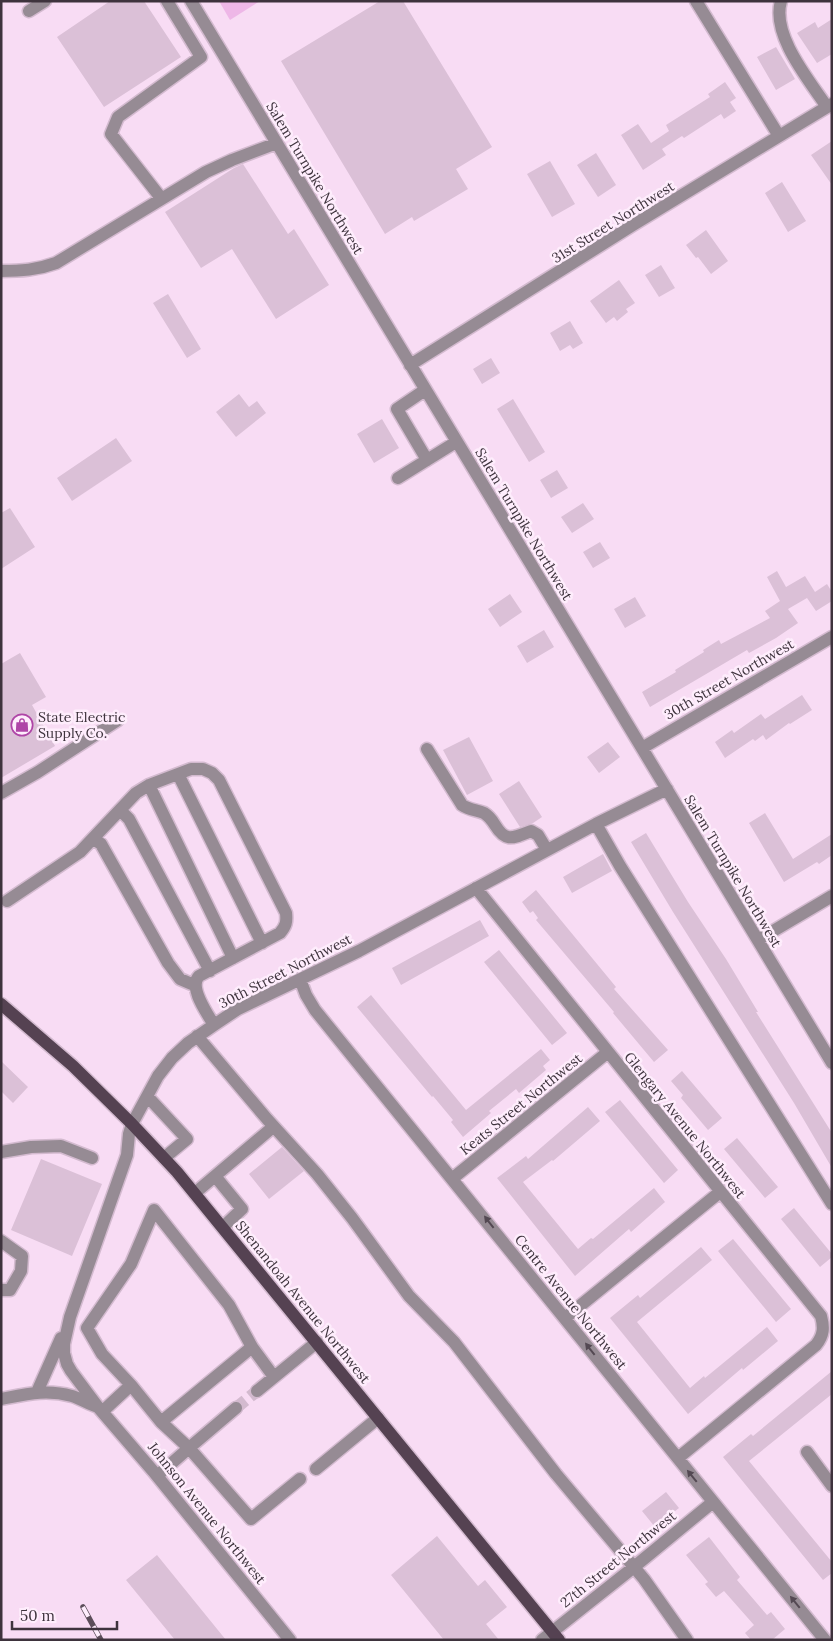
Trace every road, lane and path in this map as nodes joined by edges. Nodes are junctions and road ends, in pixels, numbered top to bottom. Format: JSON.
{"nodes":[{"id":1,"x":45,"y":1,"type":"edge"},
{"id":2,"x":167,"y":1,"type":"edge"},
{"id":3,"x":191,"y":1,"type":"edge"},
{"id":4,"x":696,"y":1,"type":"edge"},
{"id":5,"x":781,"y":1,"type":"edge"},
{"id":6,"x":29,"y":11,"type":"dead end"},
{"id":7,"x":218,"y":47,"type":"junction"},
{"id":8,"x":201,"y":57,"type":"junction"},
{"id":9,"x":829,"y":105,"type":"edge"},
{"id":10,"x":779,"y":136,"type":"junction"},
{"id":11,"x":277,"y":144,"type":"junction"},
{"id":12,"x":161,"y":198,"type":"junction"},
{"id":13,"x":1,"y":271,"type":"edge"},
{"id":14,"x":410,"y":366,"type":"junction"},
{"id":15,"x":425,"y":390,"type":"junction"},
{"id":16,"x":456,"y":442,"type":"junction"},
{"id":17,"x":427,"y":460,"type":"junction"},
{"id":18,"x":398,"y":478,"type":"dead end"},
{"id":19,"x":832,"y":637,"type":"edge"},
{"id":20,"x":118,"y":720,"type":"dead end"},
{"id":21,"x":642,"y":748,"type":"junction"},
{"id":22,"x":428,"y":749,"type":"dead end"},
{"id":23,"x":178,"y":774,"type":"junction"},
{"id":24,"x":149,"y":785,"type":"junction"},
{"id":25,"x":666,"y":789,"type":"junction"},
{"id":26,"x":1,"y":793,"type":"edge"},
{"id":27,"x":120,"y":810,"type":"junction"},
{"id":28,"x":596,"y":824,"type":"junction"},
{"id":29,"x":94,"y":839,"type":"junction"},
{"id":30,"x":547,"y":850,"type":"junction"},
{"id":31,"x":476,"y":888,"type":"junction"},
{"id":32,"x":832,"y":896,"type":"edge"},
{"id":33,"x":6,"y":901,"type":"dead end"},
{"id":34,"x":758,"y":940,"type":"junction"},
{"id":35,"x":262,"y":943,"type":"junction"},
{"id":36,"x":233,"y":958,"type":"junction"},
{"id":37,"x":210,"y":970,"type":"junction"},
{"id":38,"x":300,"y":979,"type":"junction"},
{"id":39,"x":194,"y":985,"type":"junction"},
{"id":40,"x":1,"y":1004,"type":"edge"},
{"id":41,"x":214,"y":1025,"type":"junction"},
{"id":42,"x":197,"y":1036,"type":"junction"},
{"id":43,"x":608,"y":1052,"type":"junction"},
{"id":44,"x":832,"y":1062,"type":"edge"},
{"id":45,"x":148,"y":1096,"type":"junction"},
{"id":46,"x":132,"y":1124,"type":"junction"},
{"id":47,"x":273,"y":1127,"type":"junction"},
{"id":48,"x":1,"y":1152,"type":"edge"},
{"id":49,"x":92,"y":1158,"type":"dead end"},
{"id":50,"x":164,"y":1158,"type":"junction"},
{"id":51,"x":215,"y":1176,"type":"junction"},
{"id":52,"x":453,"y":1178,"type":"junction"},
{"id":53,"x":720,"y":1192,"type":"junction"},
{"id":54,"x":195,"y":1193,"type":"junction"},
{"id":55,"x":832,"y":1204,"type":"edge"},
{"id":56,"x":223,"y":1227,"type":"junction"},
{"id":57,"x":1,"y":1241,"type":"edge"},
{"id":58,"x":1,"y":1290,"type":"edge"},
{"id":59,"x":70,"y":1317,"type":"junction"},
{"id":60,"x":565,"y":1318,"type":"junction"},
{"id":61,"x":317,"y":1342,"type":"junction"},
{"id":62,"x":252,"y":1347,"type":"junction"},
{"id":63,"x":274,"y":1377,"type":"junction"},
{"id":64,"x":131,"y":1385,"type":"junction"},
{"id":65,"x":257,"y":1391,"type":"tunnel mouth"},
{"id":66,"x":37,"y":1392,"type":"junction"},
{"id":67,"x":3,"y":1396,"type":"edge"},
{"id":68,"x":236,"y":1408,"type":"tunnel mouth"},
{"id":69,"x":100,"y":1409,"type":"junction"},
{"id":70,"x":378,"y":1418,"type":"junction"},
{"id":71,"x":161,"y":1422,"type":"junction"},
{"id":72,"x":189,"y":1448,"type":"junction"},
{"id":73,"x":807,"y":1452,"type":"dead end"},
{"id":74,"x":678,"y":1458,"type":"junction"},
{"id":75,"x":316,"y":1470,"type":"dead end"},
{"id":76,"x":157,"y":1476,"type":"junction"},
{"id":77,"x":300,"y":1479,"type":"dead end"},
{"id":78,"x":832,"y":1486,"type":"edge"},
{"id":79,"x":713,"y":1502,"type":"junction"},
{"id":80,"x":634,"y":1567,"type":"junction"},
{"id":81,"x":551,"y":1637,"type":"edge"},
{"id":82,"x":290,"y":1640,"type":"edge"},
{"id":83,"x":687,"y":1640,"type":"edge"},
{"id":84,"x":825,"y":1640,"type":"edge"}],
"edges":[{"from":1,"to":6,"type":"street"},
{"from":2,"to":8,"type":"street"},
{"from":3,"to":7,"type":"street","name":"Salem Turnpike Northwest"},
{"from":4,"to":10,"type":"street"},
{"from":5,"to":9,"type":"street"},
{"from":7,"to":8,"type":"street"},
{"from":7,"to":11,"type":"street","name":"Salem Turnpike Northwest"},
{"from":8,"to":12,"type":"street"},
{"from":9,"to":10,"type":"street","name":"31st Street Northwest"},
{"from":10,"to":14,"type":"street","name":"31st Street Northwest"},
{"from":11,"to":12,"type":"street"},
{"from":11,"to":14,"type":"street","name":"Salem Turnpike Northwest"},
{"from":12,"to":13,"type":"street"},
{"from":14,"to":15,"type":"street","name":"Salem Turnpike Northwest"},
{"from":15,"to":16,"type":"street","name":"Salem Turnpike Northwest"},
{"from":15,"to":17,"type":"street"},
{"from":16,"to":17,"type":"street"},
{"from":16,"to":21,"type":"street","name":"Salem Turnpike Northwest"},
{"from":17,"to":18,"type":"street"},
{"from":19,"to":21,"type":"street","name":"30th Street Northwest"},
{"from":20,"to":26,"type":"street"},
{"from":21,"to":25,"type":"street","name":"Salem Turnpike Northwest"},
{"from":22,"to":30,"type":"street"},
{"from":23,"to":24,"type":"street"},
{"from":23,"to":35,"type":"street"},
{"from":23,"to":35,"type":"street"},
{"from":24,"to":27,"type":"street"},
{"from":24,"to":36,"type":"street"},
{"from":25,"to":28,"type":"street","name":"30th Street Northwest"},
{"from":25,"to":34,"type":"street","name":"Salem Turnpike Northwest"},
{"from":27,"to":29,"type":"street"},
{"from":27,"to":37,"type":"street"},
{"from":28,"to":30,"type":"street","name":"30th Street Northwest"},
{"from":28,"to":55,"type":"street"},
{"from":29,"to":33,"type":"street"},
{"from":29,"to":39,"type":"street"},
{"from":30,"to":31,"type":"street","name":"30th Street Northwest"},
{"from":31,"to":38,"type":"street","name":"30th Street Northwest"},
{"from":31,"to":43,"type":"street","name":"Glengary Avenue Northwest"},
{"from":32,"to":34,"type":"street"},
{"from":34,"to":44,"type":"street","name":"Salem Turnpike Northwest"},
{"from":35,"to":36,"type":"street"},
{"from":36,"to":37,"type":"street"},
{"from":37,"to":39,"type":"street"},
{"from":38,"to":41,"type":"street","name":"30th Street Northwest"},
{"from":38,"to":52,"type":"street","name":"Centre Avenue Northwest"},
{"from":39,"to":41,"type":"street"},
{"from":40,"to":46,"type":"main road","name":"Shenandoah Avenue Northwest"},
{"from":41,"to":42,"type":"street","name":"30th Street Northwest"},
{"from":42,"to":45,"type":"street","name":"30th Street Northwest"},
{"from":42,"to":47,"type":"street"},
{"from":43,"to":52,"type":"street","name":"Keats Street Northwest"},
{"from":43,"to":53,"type":"street","name":"Glengary Avenue Northwest"},
{"from":45,"to":46,"type":"street","name":"30th Street Northwest"},
{"from":45,"to":50,"type":"street"},
{"from":46,"to":50,"type":"main road","name":"Shenandoah Avenue Northwest"},
{"from":46,"to":59,"type":"street","name":"30th Street Northwest"},
{"from":47,"to":51,"type":"street"},
{"from":47,"to":80,"type":"street"},
{"from":48,"to":49,"type":"street"},
{"from":50,"to":54,"type":"main road","name":"Shenandoah Avenue Northwest"},
{"from":51,"to":54,"type":"street"},
{"from":51,"to":56,"type":"street"},
{"from":60,"to":52,"type":"street","name":"Centre Avenue Northwest","one_way":true},
{"from":53,"to":60,"type":"street"},
{"from":53,"to":74,"type":"street","name":"Glengary Avenue Northwest"},
{"from":54,"to":56,"type":"main road","name":"Shenandoah Avenue Northwest"},
{"from":56,"to":61,"type":"main road","name":"Shenandoah Avenue Northwest"},
{"from":57,"to":58,"type":"street"},
{"from":59,"to":66,"type":"street","name":"30th Street Northwest"},
{"from":59,"to":69,"type":"street","name":"30th Street Northwest"},
{"from":74,"to":60,"type":"street","name":"Centre Avenue Northwest","one_way":true},
{"from":61,"to":63,"type":"street"},
{"from":61,"to":70,"type":"main road","name":"Shenandoah Avenue Northwest"},
{"from":62,"to":63,"type":"street"},
{"from":62,"to":64,"type":"street"},
{"from":62,"to":71,"type":"street"},
{"from":63,"to":65,"type":"street"},
{"from":64,"to":69,"type":"street"},
{"from":64,"to":71,"type":"street"},
{"from":66,"to":67,"type":"street"},
{"from":66,"to":69,"type":"street"},
{"from":68,"to":72,"type":"street"},
{"from":69,"to":76,"type":"street","name":"Johnson Avenue Northwest"},
{"from":70,"to":75,"type":"street"},
{"from":70,"to":81,"type":"main road","name":"Shenandoah Avenue Northwest"},
{"from":71,"to":72,"type":"street"},
{"from":72,"to":76,"type":"street"},
{"from":72,"to":77,"type":"street"},
{"from":73,"to":78,"type":"street"},
{"from":79,"to":74,"type":"street","name":"Centre Avenue Northwest","one_way":true},
{"from":76,"to":82,"type":"street","name":"Johnson Avenue Northwest"},
{"from":79,"to":80,"type":"street","name":"27th Street Northwest"},
{"from":84,"to":79,"type":"street","name":"Centre Avenue Northwest","one_way":true},
{"from":80,"to":81,"type":"street","name":"27th Street Northwest"},
{"from":80,"to":83,"type":"street"}]}
